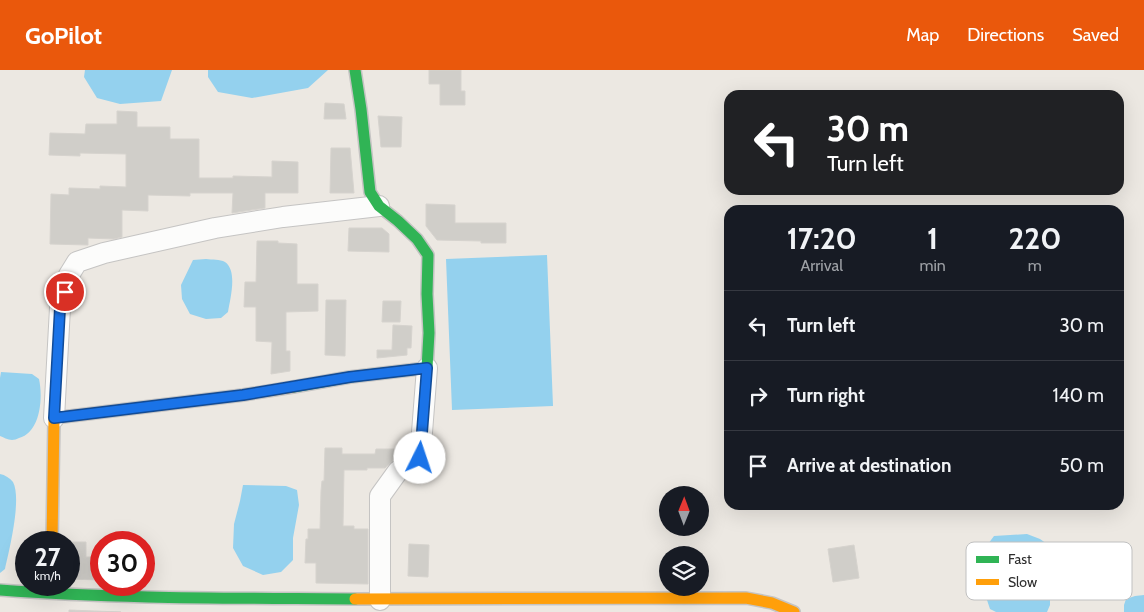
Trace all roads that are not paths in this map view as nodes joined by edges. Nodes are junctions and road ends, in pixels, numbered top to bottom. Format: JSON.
{"nodes":[{"id":1,"x":355,"y":70,"type":"edge"},
{"id":2,"x":379,"y":206,"type":"junction"},
{"id":3,"x":427,"y":368,"type":"junction"},
{"id":4,"x":54,"y":418,"type":"junction"},
{"id":5,"x":52,"y":531,"type":"edge"},
{"id":6,"x":0,"y":590,"type":"edge"},
{"id":7,"x":15,"y":590,"type":"edge"},
{"id":8,"x":80,"y":592,"type":"edge"},
{"id":9,"x":380,"y":600,"type":"junction"},
{"id":10,"x":794,"y":612,"type":"edge"}],
"edges":[{"from":1,"to":2,"type":"street"},
{"from":2,"to":3,"type":"street"},
{"from":2,"to":4,"type":"street"},
{"from":3,"to":4,"type":"street"},
{"from":3,"to":9,"type":"street"},
{"from":4,"to":5,"type":"street"},
{"from":6,"to":7,"type":"street"},
{"from":8,"to":9,"type":"street"},
{"from":9,"to":10,"type":"street"}]}
